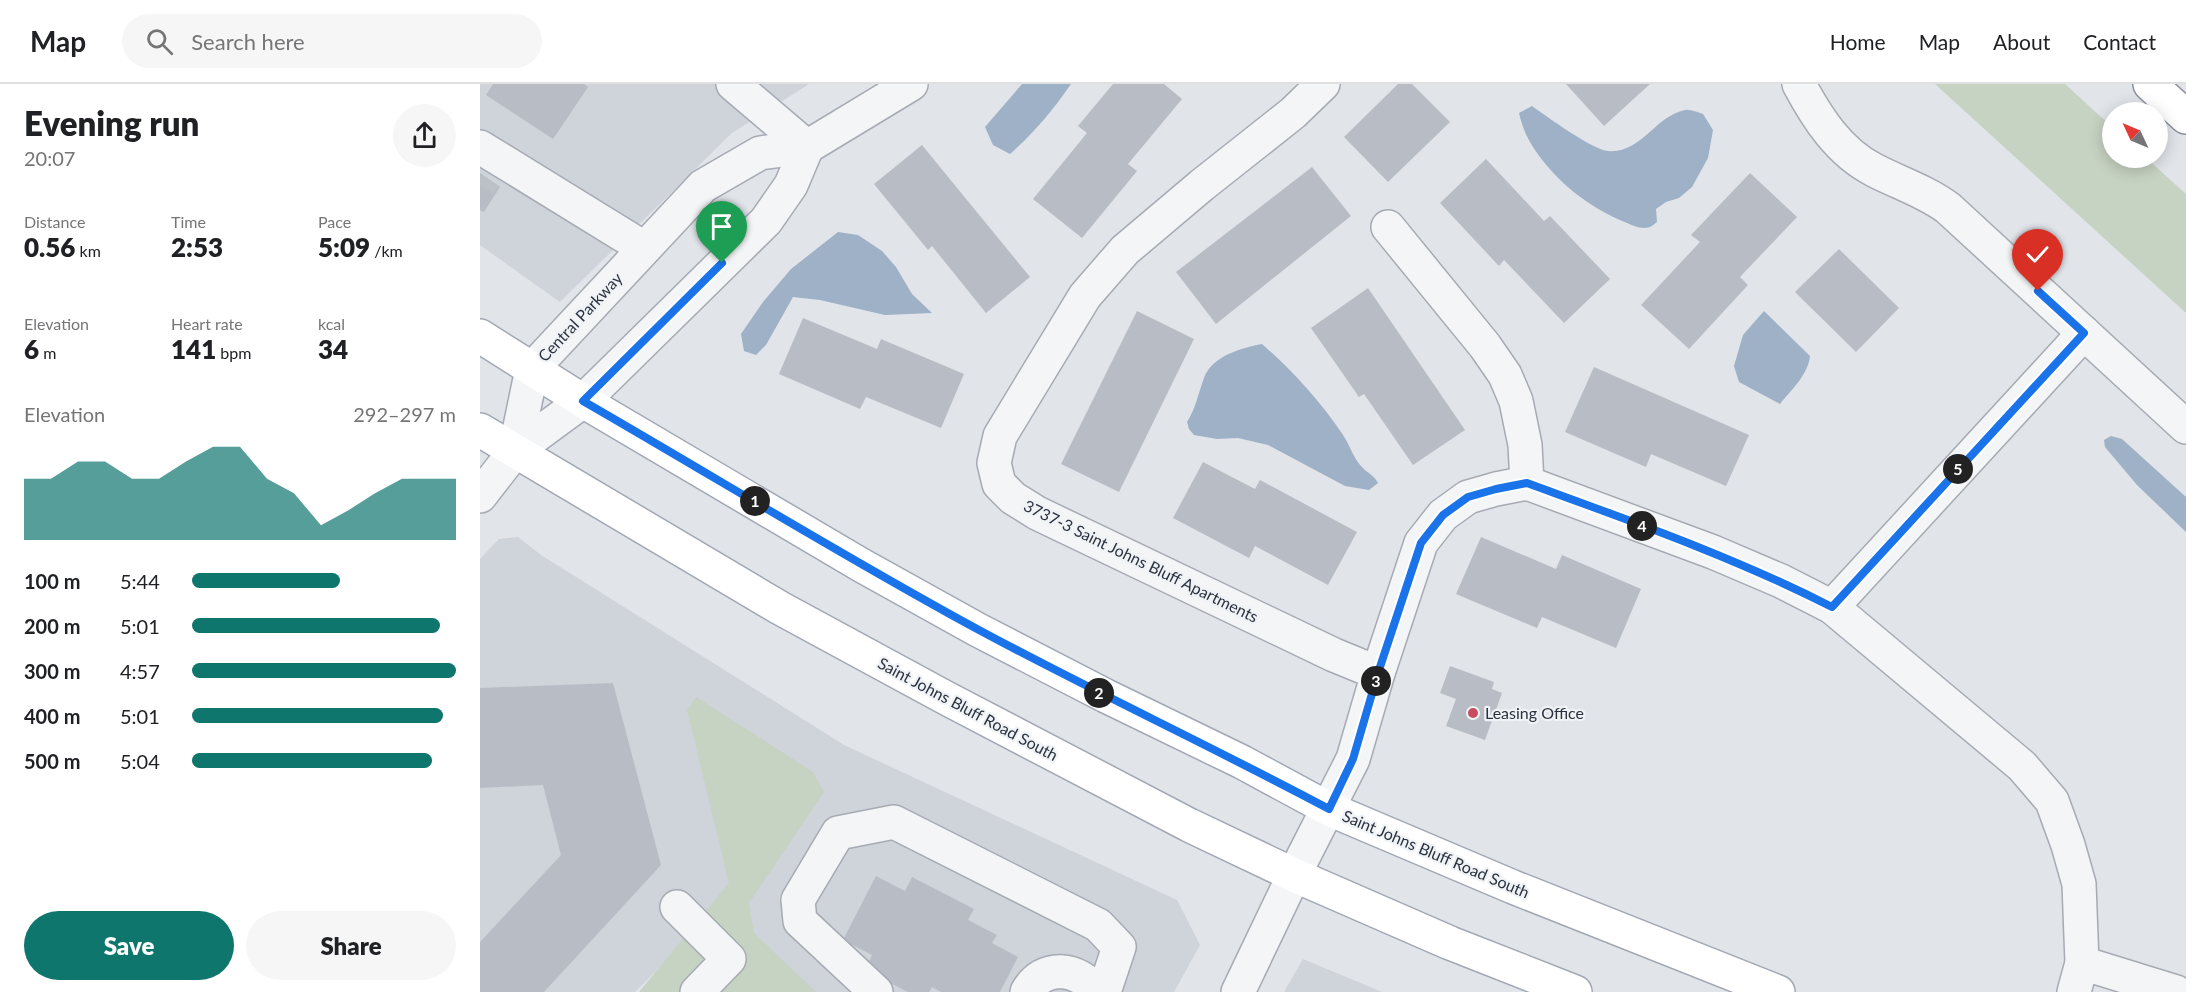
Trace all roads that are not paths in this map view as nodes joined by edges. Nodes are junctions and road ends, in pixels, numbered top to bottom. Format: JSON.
{"nodes":[{"id":1,"x":733,"y":84,"type":"edge"},
{"id":2,"x":911,"y":84,"type":"edge"},
{"id":3,"x":1323,"y":84,"type":"edge"},
{"id":4,"x":1799,"y":84,"type":"edge"},
{"id":5,"x":2151,"y":84,"type":"edge"},
{"id":6,"x":2186,"y":117,"type":"edge"},
{"id":7,"x":807,"y":147,"type":"junction"},
{"id":8,"x":488,"y":161,"type":"edge"},
{"id":9,"x":1388,"y":227,"type":"dead end"},
{"id":10,"x":644,"y":248,"type":"junction"},
{"id":11,"x":2084,"y":333,"type":"junction"},
{"id":12,"x":480,"y":336,"type":"edge"},
{"id":13,"x":532,"y":369,"type":"junction"},
{"id":14,"x":583,"y":401,"type":"junction"},
{"id":15,"x":2186,"y":427,"type":"edge"},
{"id":16,"x":480,"y":430,"type":"edge"},
{"id":17,"x":514,"y":451,"type":"junction"},
{"id":18,"x":1527,"y":483,"type":"junction"},
{"id":19,"x":480,"y":496,"type":"edge"},
{"id":20,"x":1832,"y":607,"type":"junction"},
{"id":21,"x":1378,"y":673,"type":"junction"},
{"id":22,"x":1329,"y":809,"type":"junction"},
{"id":23,"x":1294,"y":874,"type":"junction"},
{"id":24,"x":676,"y":908,"type":"dead end"},
{"id":25,"x":2078,"y":977,"type":"edge"},
{"id":26,"x":697,"y":992,"type":"edge"},
{"id":27,"x":876,"y":992,"type":"edge"},
{"id":28,"x":1027,"y":992,"type":"edge"},
{"id":29,"x":1096,"y":992,"type":"edge"},
{"id":30,"x":1104,"y":992,"type":"edge"},
{"id":31,"x":1238,"y":992,"type":"edge"},
{"id":32,"x":1575,"y":992,"type":"edge"},
{"id":33,"x":1778,"y":992,"type":"edge"},
{"id":34,"x":2176,"y":992,"type":"edge"}],
"edges":[{"from":1,"to":7,"type":"street"},
{"from":2,"to":7,"type":"street","name":"Central Parkway"},
{"from":3,"to":21,"type":"street","name":"3737-3 Saint Johns Bluff Apartments"},
{"from":4,"to":11,"type":"street"},
{"from":5,"to":6,"type":"main road"},
{"from":7,"to":10,"type":"street","name":"Central Parkway"},
{"from":7,"to":14,"type":"street"},
{"from":8,"to":10,"type":"street"},
{"from":9,"to":18,"type":"street"},
{"from":10,"to":13,"type":"street","name":"Central Parkway"},
{"from":11,"to":15,"type":"street"},
{"from":11,"to":20,"type":"street"},
{"from":12,"to":13,"type":"main road","name":"Saint Johns Bluff Road South"},
{"from":13,"to":14,"type":"main road","name":"Saint Johns Bluff Road South"},
{"from":13,"to":17,"type":"street","name":"Central Parkway"},
{"from":14,"to":17,"type":"street"},
{"from":14,"to":22,"type":"main road","name":"Saint Johns Bluff Road South"},
{"from":16,"to":17,"type":"main road","name":"Saint Johns Bluff Road South"},
{"from":17,"to":19,"type":"street"},
{"from":17,"to":23,"type":"main road","name":"Saint Johns Bluff Road South"},
{"from":18,"to":20,"type":"street"},
{"from":18,"to":21,"type":"street"},
{"from":20,"to":25,"type":"street"},
{"from":21,"to":22,"type":"street"},
{"from":22,"to":23,"type":"street"},
{"from":22,"to":33,"type":"main road","name":"Saint Johns Bluff Road South"},
{"from":23,"to":31,"type":"street"},
{"from":23,"to":32,"type":"main road","name":"Saint Johns Bluff Road South"},
{"from":24,"to":26,"type":"street"},
{"from":25,"to":34,"type":"street"},
{"from":27,"to":30,"type":"street"},
{"from":28,"to":29,"type":"street"}]}
